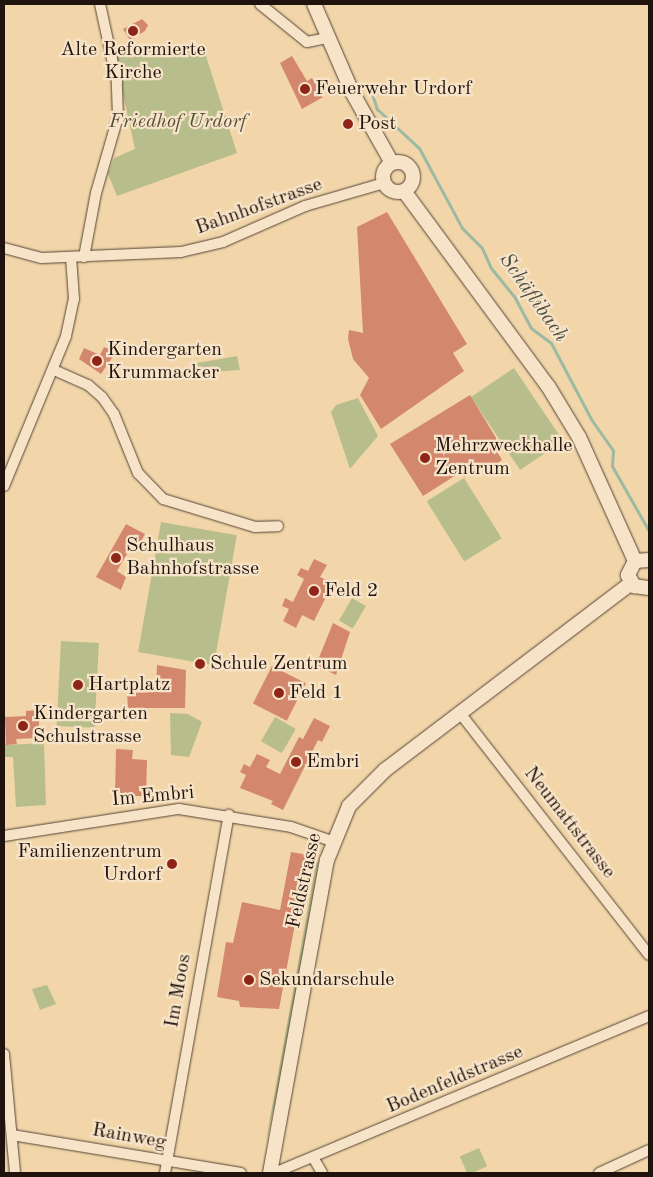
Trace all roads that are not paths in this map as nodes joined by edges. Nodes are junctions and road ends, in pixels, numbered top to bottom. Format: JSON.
{"nodes":[{"id":1,"x":100,"y":4,"type":"edge"},
{"id":2,"x":260,"y":4,"type":"edge"},
{"id":3,"x":314,"y":4,"type":"edge"},
{"id":4,"x":327,"y":38,"type":"junction"},
{"id":5,"x":392,"y":163,"type":"junction"},
{"id":6,"x":384,"y":183,"type":"junction"},
{"id":7,"x":404,"y":191,"type":"junction"},
{"id":8,"x":4,"y":248,"type":"edge"},
{"id":9,"x":84,"y":256,"type":"junction"},
{"id":10,"x":71,"y":257,"type":"junction"},
{"id":11,"x":54,"y":370,"type":"junction"},
{"id":12,"x":4,"y":486,"type":"edge"},
{"id":13,"x":278,"y":526,"type":"dead end"},
{"id":14,"x":649,"y":560,"type":"edge"},
{"id":15,"x":635,"y":561,"type":"junction"},
{"id":16,"x":631,"y":583,"type":"junction"},
{"id":17,"x":649,"y":588,"type":"edge"},
{"id":18,"x":460,"y":713,"type":"junction"},
{"id":19,"x":229,"y":815,"type":"junction"},
{"id":20,"x":4,"y":836,"type":"edge"},
{"id":21,"x":332,"y":841,"type":"junction"},
{"id":22,"x":649,"y":955,"type":"edge"},
{"id":23,"x":649,"y":1016,"type":"edge"},
{"id":24,"x":4,"y":1054,"type":"edge"},
{"id":25,"x":12,"y":1135,"type":"junction"},
{"id":26,"x":649,"y":1150,"type":"edge"},
{"id":27,"x":314,"y":1159,"type":"junction"},
{"id":28,"x":167,"y":1162,"type":"junction"},
{"id":29,"x":15,"y":1173,"type":"edge"},
{"id":30,"x":165,"y":1173,"type":"edge"},
{"id":31,"x":240,"y":1173,"type":"edge"},
{"id":32,"x":270,"y":1173,"type":"edge"},
{"id":33,"x":274,"y":1173,"type":"edge"},
{"id":34,"x":322,"y":1173,"type":"edge"},
{"id":35,"x":599,"y":1173,"type":"edge"}],
"edges":[{"from":1,"to":9,"type":"street"},
{"from":2,"to":4,"type":"street"},
{"from":3,"to":4,"type":"main road"},
{"from":4,"to":5,"type":"main road"},
{"from":5,"to":6,"type":"main road"},
{"from":5,"to":7,"type":"main road"},
{"from":6,"to":7,"type":"main road"},
{"from":6,"to":9,"type":"street","name":"Bahnhofstrasse"},
{"from":7,"to":15,"type":"main road"},
{"from":8,"to":10,"type":"street","name":"Bahnhofstrasse"},
{"from":9,"to":10,"type":"street","name":"Bahnhofstrasse"},
{"from":10,"to":11,"type":"street"},
{"from":11,"to":12,"type":"street"},
{"from":11,"to":13,"type":"street"},
{"from":14,"to":15,"type":"main road"},
{"from":15,"to":16,"type":"main road"},
{"from":16,"to":17,"type":"main road"},
{"from":16,"to":18,"type":"main road","name":"Feldstrasse"},
{"from":18,"to":21,"type":"main road","name":"Feldstrasse"},
{"from":18,"to":22,"type":"street","name":"Neumattstrasse"},
{"from":19,"to":20,"type":"street","name":"Im Embri"},
{"from":19,"to":21,"type":"street","name":"Im Embri"},
{"from":19,"to":28,"type":"street","name":"Im Moos"},
{"from":21,"to":32,"type":"main road","name":"Feldstrasse"},
{"from":23,"to":27,"type":"street","name":"Bodenfeldstrasse"},
{"from":24,"to":25,"type":"street"},
{"from":25,"to":28,"type":"street","name":"Rainweg"},
{"from":25,"to":29,"type":"street"},
{"from":26,"to":35,"type":"street"},
{"from":27,"to":33,"type":"street","name":"Bodenfeldstrasse"},
{"from":27,"to":34,"type":"street"},
{"from":28,"to":30,"type":"street","name":"Im Moos"},
{"from":28,"to":31,"type":"street","name":"Rainweg"}]}
